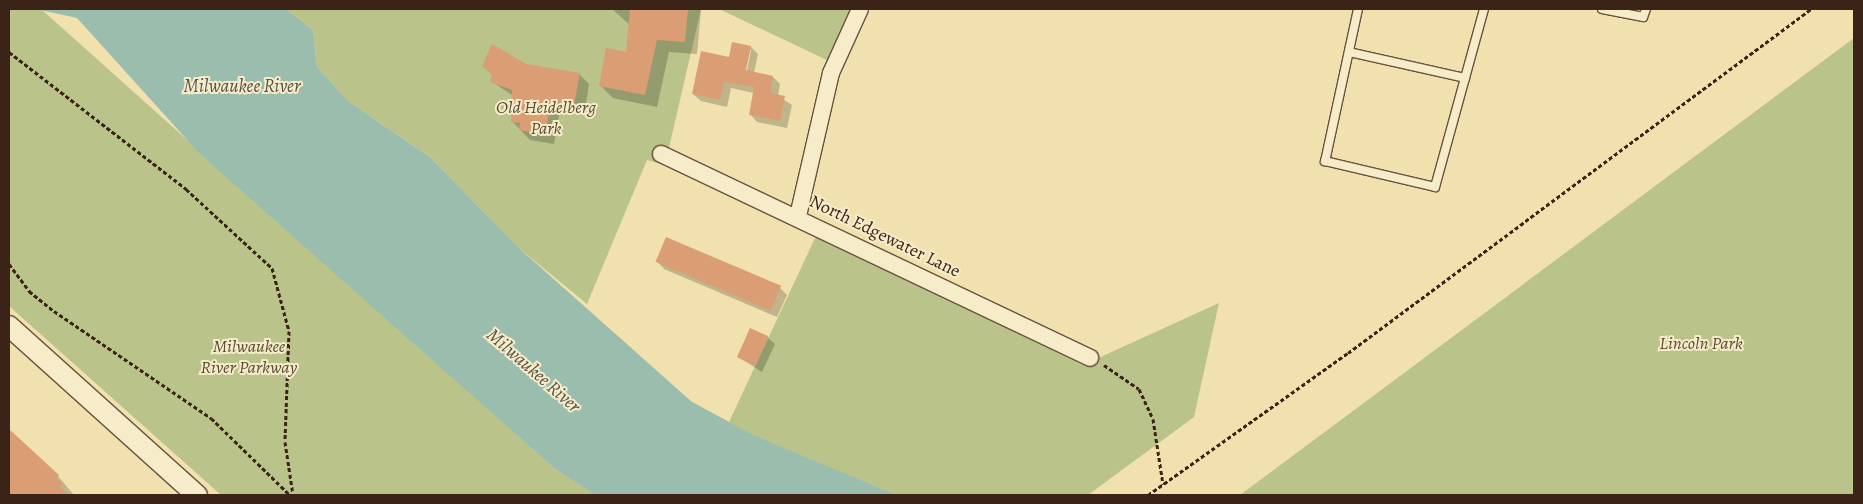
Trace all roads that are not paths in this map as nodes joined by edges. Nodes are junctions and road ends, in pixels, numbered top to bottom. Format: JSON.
{"nodes":[{"id":1,"x":860,"y":9,"type":"edge"},
{"id":2,"x":1358,"y":9,"type":"edge"},
{"id":3,"x":1484,"y":9,"type":"edge"},
{"id":4,"x":1602,"y":9,"type":"edge"},
{"id":5,"x":1646,"y":9,"type":"edge"},
{"id":6,"x":1349,"y":52,"type":"junction"},
{"id":7,"x":1465,"y":78,"type":"junction"},
{"id":8,"x":660,"y":154,"type":"dead end"},
{"id":9,"x":798,"y":216,"type":"junction"},
{"id":10,"x":9,"y":326,"type":"edge"},
{"id":11,"x":1090,"y":358,"type":"road end"},
{"id":12,"x":197,"y":495,"type":"edge"}],
"edges":[{"from":1,"to":9,"type":"street"},
{"from":2,"to":6,"type":"lane"},
{"from":3,"to":7,"type":"lane"},
{"from":4,"to":5,"type":"lane"},
{"from":6,"to":7,"type":"lane"},
{"from":6,"to":7,"type":"lane"},
{"from":8,"to":9,"type":"street","name":"North Edgewater Lane"},
{"from":9,"to":11,"type":"street","name":"North Edgewater Lane"},
{"from":10,"to":12,"type":"street"}]}
